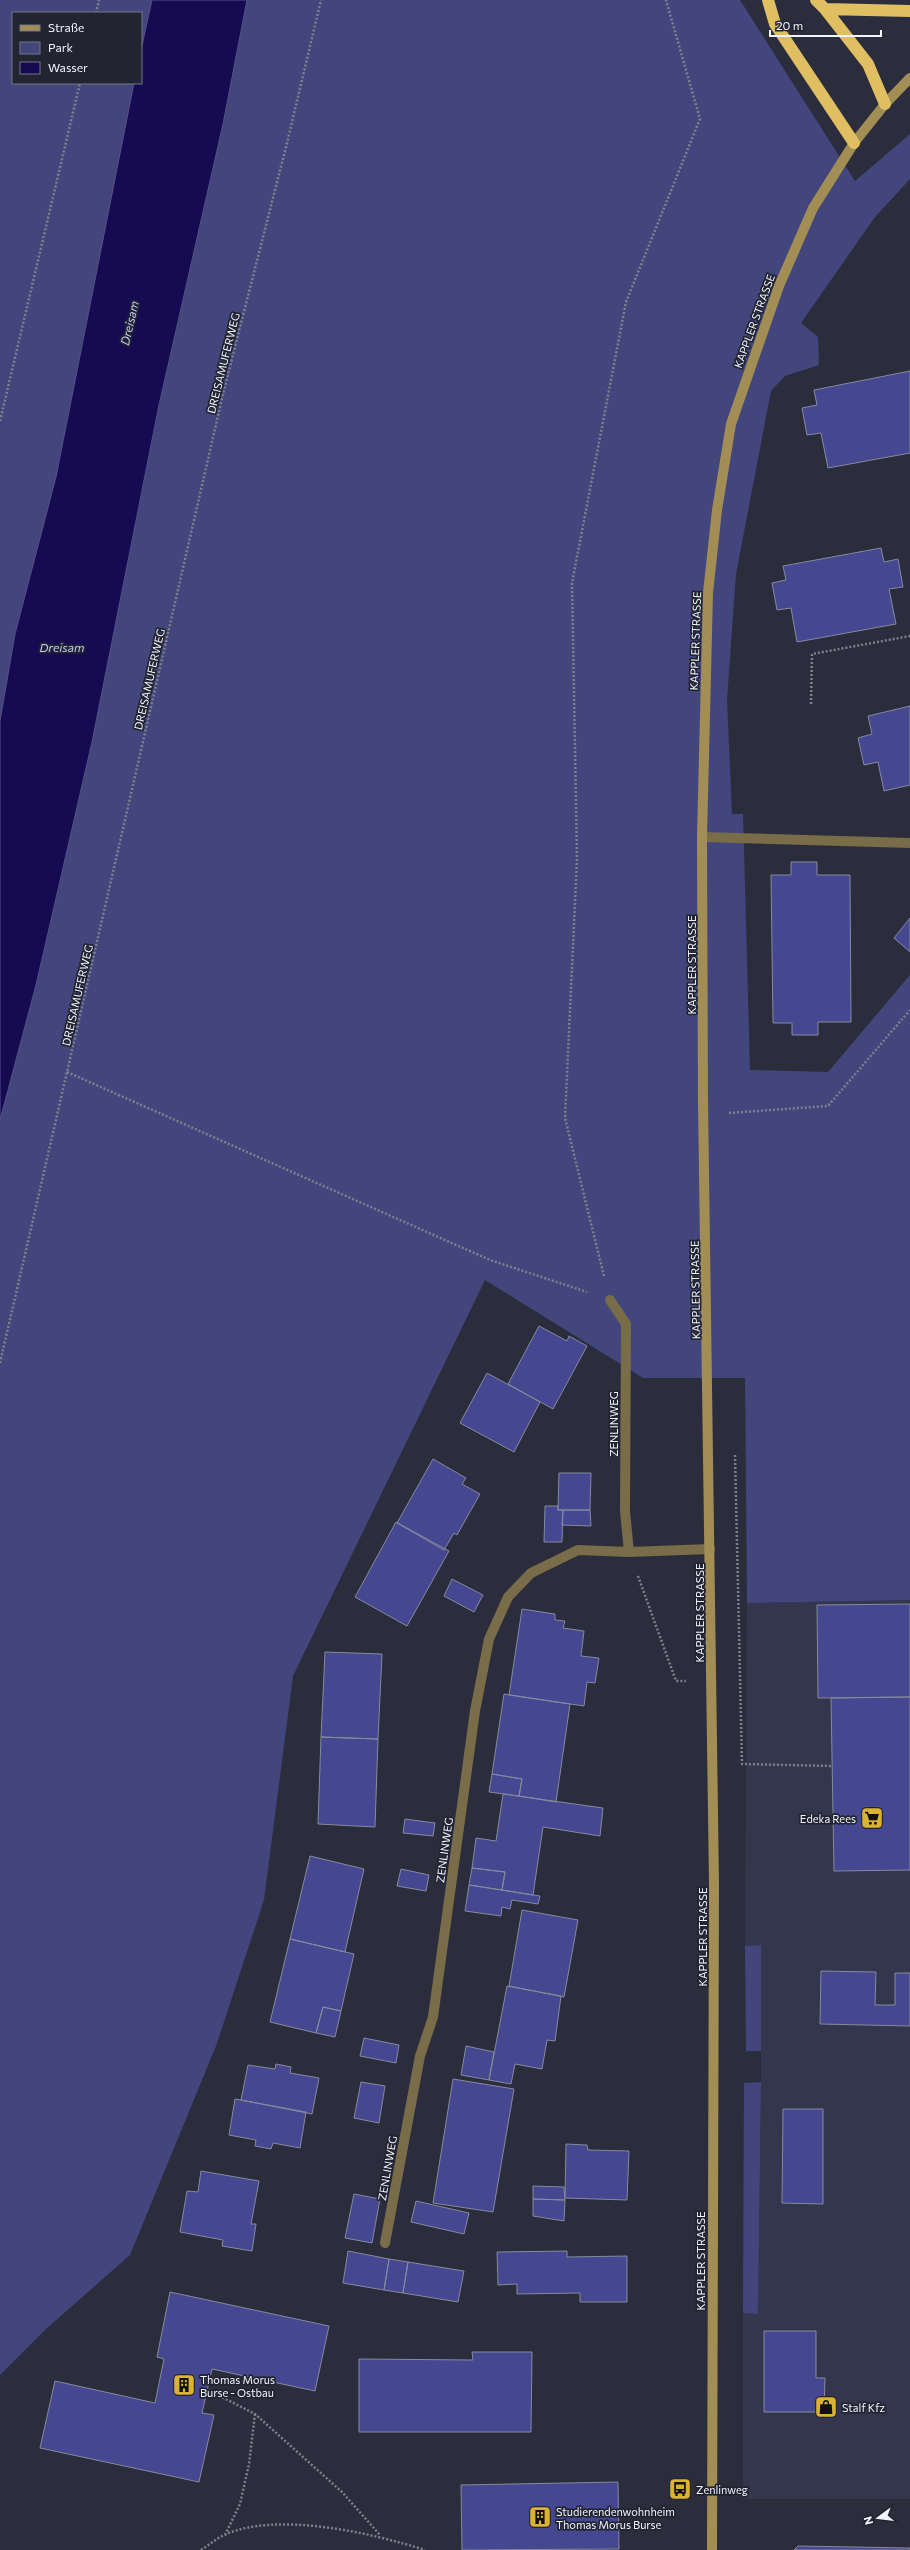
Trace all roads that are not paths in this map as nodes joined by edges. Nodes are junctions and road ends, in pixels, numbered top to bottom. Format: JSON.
{"nodes":[{"id":1,"x":768,"y":0,"type":"edge"},
{"id":2,"x":816,"y":0,"type":"edge"},
{"id":3,"x":825,"y":9,"type":"junction"},
{"id":4,"x":910,"y":11,"type":"edge"},
{"id":5,"x":910,"y":78,"type":"edge"},
{"id":6,"x":885,"y":104,"type":"junction"},
{"id":7,"x":854,"y":143,"type":"junction"},
{"id":8,"x":702,"y":837,"type":"junction"},
{"id":9,"x":910,"y":843,"type":"edge"},
{"id":10,"x":610,"y":1300,"type":"road end"},
{"id":11,"x":710,"y":1549,"type":"junction"},
{"id":12,"x":630,"y":1552,"type":"junction"},
{"id":13,"x":385,"y":2243,"type":"dead end"},
{"id":14,"x":712,"y":2550,"type":"edge"}],
"edges":[{"from":1,"to":7,"type":"highway"},
{"from":2,"to":3,"type":"highway"},
{"from":3,"to":4,"type":"highway"},
{"from":3,"to":6,"type":"highway"},
{"from":5,"to":6,"type":"street","name":"KAPPLER STRASSE"},
{"from":6,"to":7,"type":"street","name":"KAPPLER STRASSE"},
{"from":7,"to":8,"type":"street","name":"KAPPLER STRASSE"},
{"from":8,"to":9,"type":"street"},
{"from":8,"to":11,"type":"street","name":"KAPPLER STRASSE"},
{"from":10,"to":12,"type":"street","name":"ZENLINWEG"},
{"from":11,"to":12,"type":"street","name":"ZENLINWEG"},
{"from":11,"to":14,"type":"street","name":"KAPPLER STRASSE"},
{"from":12,"to":13,"type":"street","name":"ZENLINWEG"}]}
